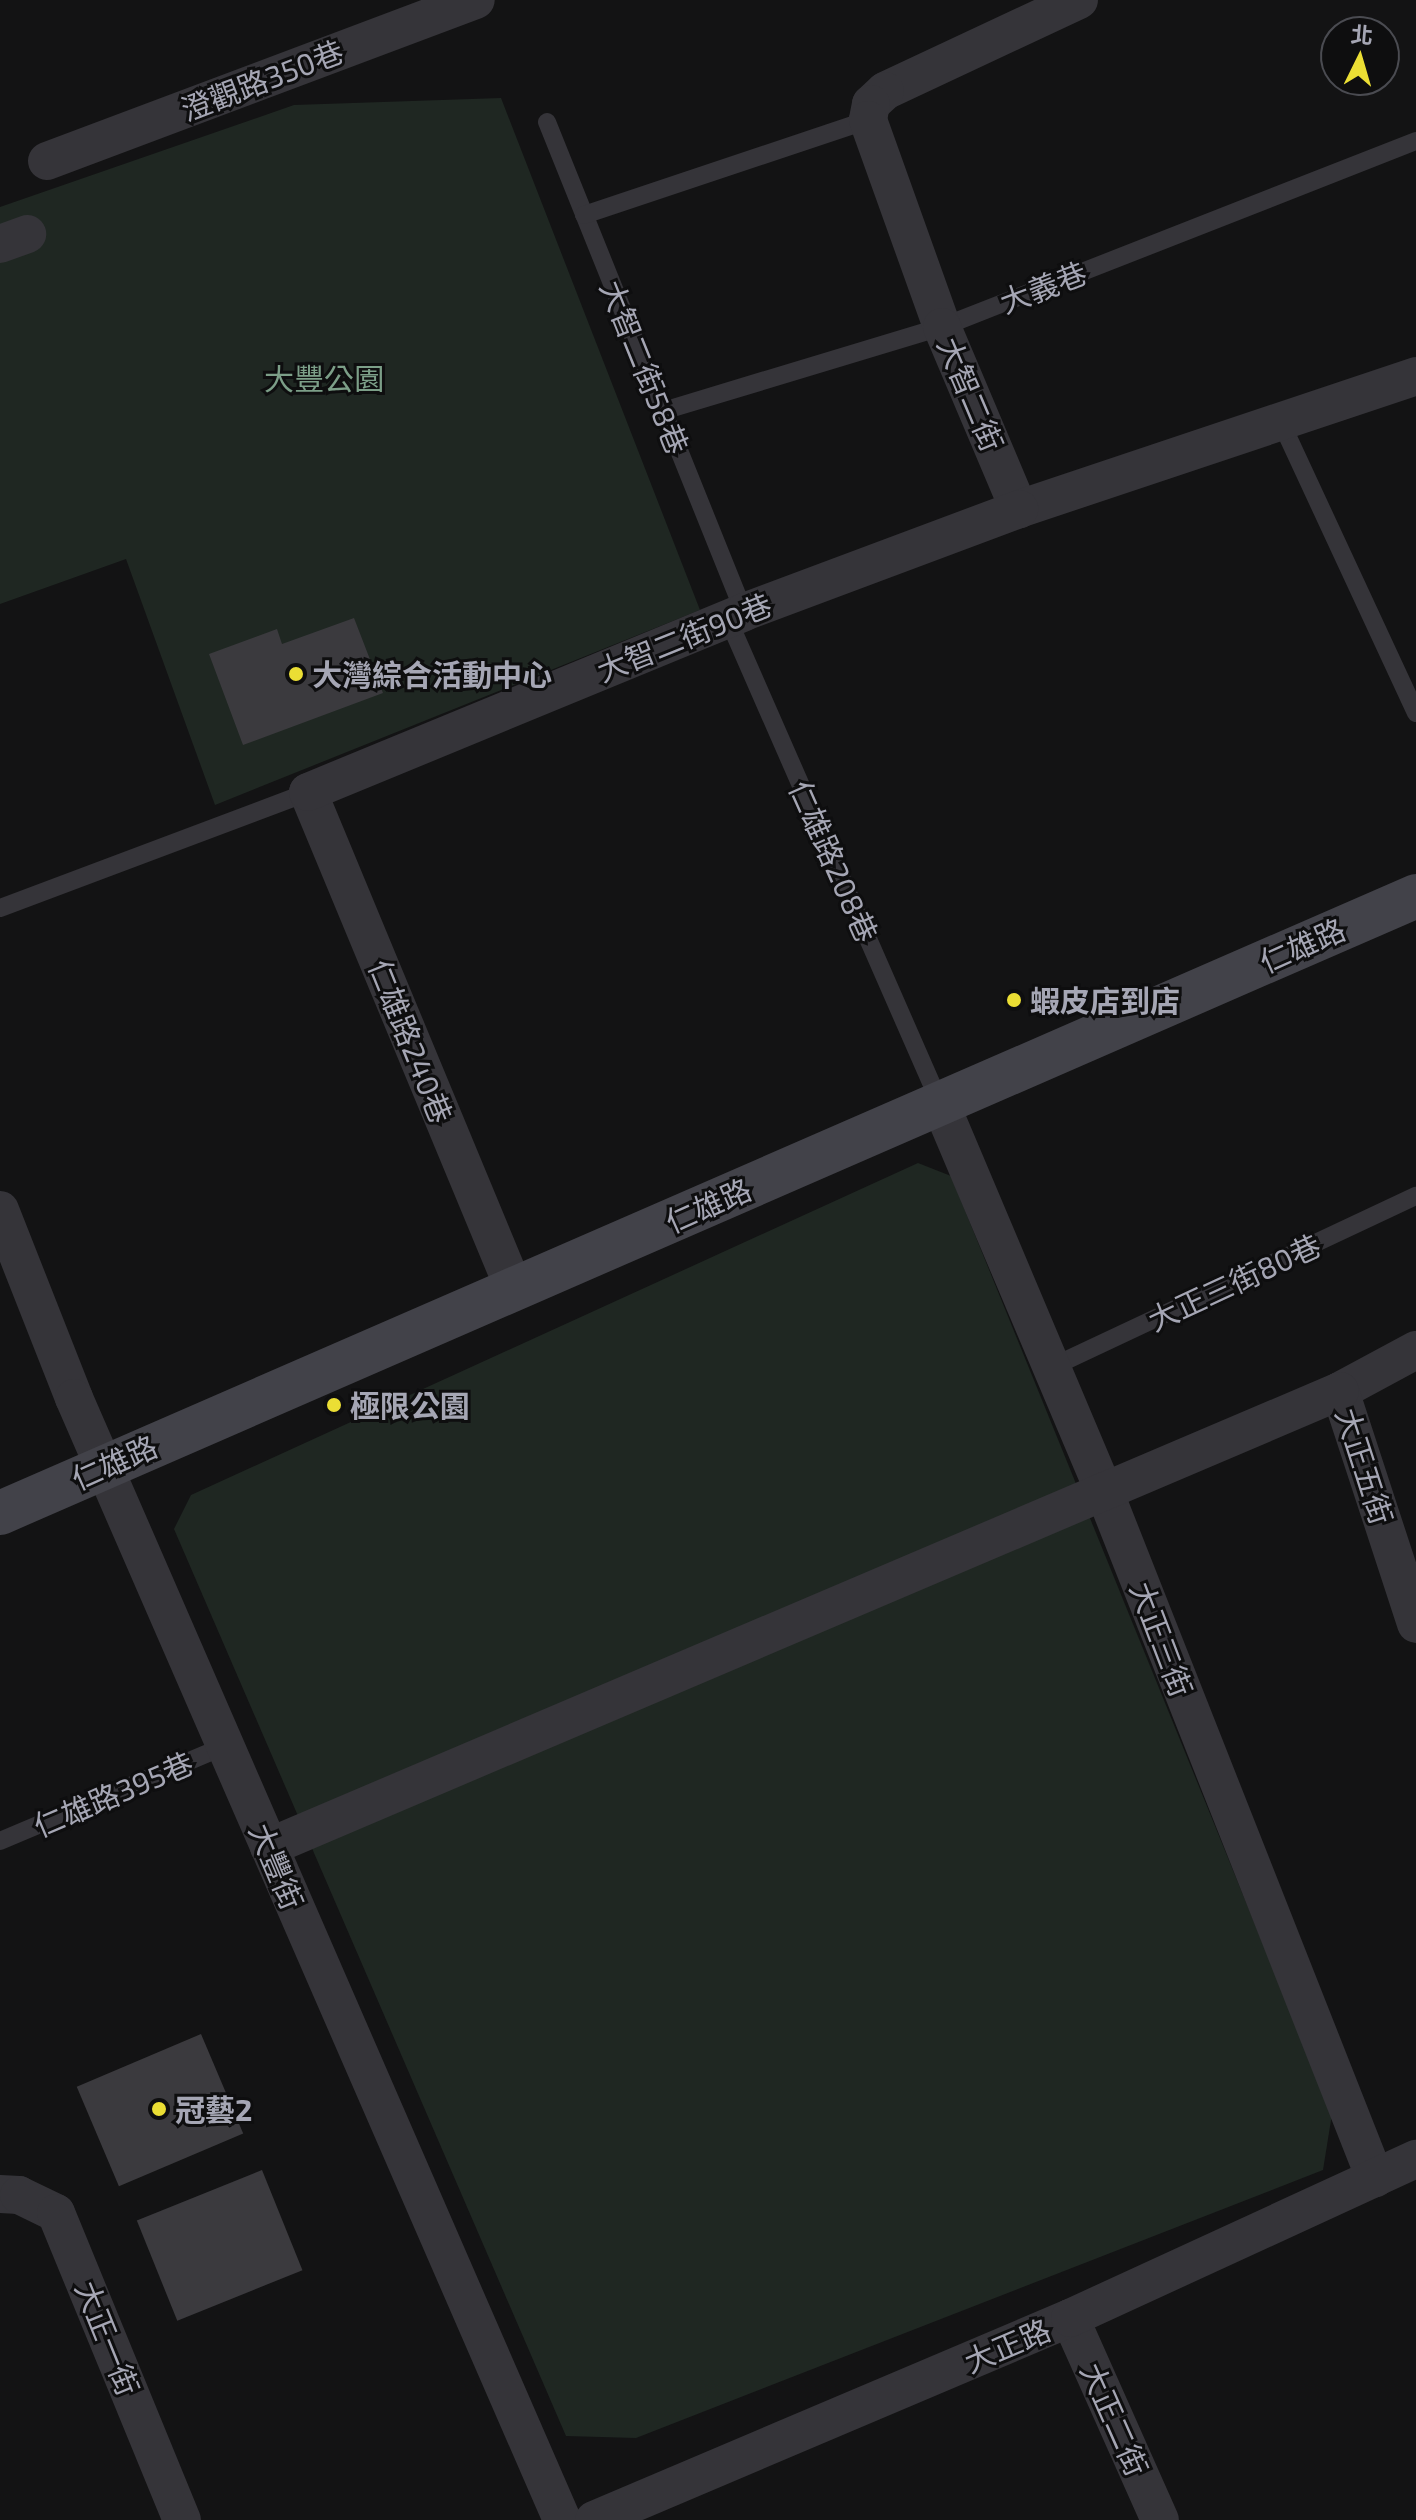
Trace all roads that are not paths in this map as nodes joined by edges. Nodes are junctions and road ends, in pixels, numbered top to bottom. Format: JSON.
{"nodes":[{"id":1,"x":476,"y":0,"type":"edge"},
{"id":2,"x":1079,"y":0,"type":"edge"},
{"id":3,"x":868,"y":120,"type":"junction"},
{"id":4,"x":547,"y":122,"type":"dead end"},
{"id":5,"x":1416,"y":141,"type":"edge"},
{"id":6,"x":47,"y":161,"type":"dead end"},
{"id":7,"x":584,"y":215,"type":"junction"},
{"id":8,"x":942,"y":327,"type":"junction"},
{"id":9,"x":1416,"y":376,"type":"edge"},
{"id":10,"x":663,"y":411,"type":"junction"},
{"id":11,"x":1280,"y":420,"type":"junction"},
{"id":12,"x":1019,"y":509,"type":"junction"},
{"id":13,"x":736,"y":615,"type":"junction"},
{"id":14,"x":1416,"y":713,"type":"edge"},
{"id":15,"x":308,"y":792,"type":"junction"},
{"id":16,"x":1416,"y":896,"type":"edge"},
{"id":17,"x":0,"y":908,"type":"edge"},
{"id":18,"x":940,"y":1103,"type":"junction"},
{"id":19,"x":1416,"y":1196,"type":"edge"},
{"id":20,"x":0,"y":1210,"type":"edge"},
{"id":21,"x":515,"y":1291,"type":"junction"},
{"id":22,"x":1416,"y":1350,"type":"edge"},
{"id":23,"x":1052,"y":1367,"type":"junction"},
{"id":24,"x":1340,"y":1391,"type":"junction"},
{"id":25,"x":104,"y":1466,"type":"junction"},
{"id":26,"x":1104,"y":1491,"type":"junction"},
{"id":27,"x":0,"y":1513,"type":"edge"},
{"id":28,"x":1416,"y":1624,"type":"edge"},
{"id":29,"x":225,"y":1746,"type":"junction"},
{"id":30,"x":0,"y":1841,"type":"edge"},
{"id":31,"x":269,"y":1847,"type":"junction"},
{"id":32,"x":1416,"y":2159,"type":"edge"},
{"id":33,"x":1375,"y":2178,"type":"junction"},
{"id":34,"x":0,"y":2194,"type":"edge"},
{"id":35,"x":1070,"y":2318,"type":"junction"},
{"id":36,"x":182,"y":2520,"type":"edge"},
{"id":37,"x":562,"y":2520,"type":"edge"},
{"id":38,"x":594,"y":2520,"type":"edge"},
{"id":39,"x":1160,"y":2520,"type":"edge"}],
"edges":[{"from":1,"to":6,"type":"street","name":"澄觀路350巷"},
{"from":2,"to":3,"type":"street"},
{"from":3,"to":7,"type":"lane"},
{"from":3,"to":8,"type":"street","name":"大智二街"},
{"from":4,"to":7,"type":"lane","name":"大智二街58巷"},
{"from":5,"to":8,"type":"lane","name":"大義巷"},
{"from":7,"to":10,"type":"lane","name":"大智二街58巷"},
{"from":8,"to":10,"type":"lane","name":"大義巷"},
{"from":8,"to":12,"type":"street","name":"大智二街"},
{"from":9,"to":11,"type":"street"},
{"from":10,"to":13,"type":"lane","name":"大智二街58巷"},
{"from":11,"to":12,"type":"street"},
{"from":11,"to":14,"type":"lane"},
{"from":12,"to":13,"type":"street","name":"大智二街90巷"},
{"from":13,"to":15,"type":"street","name":"大智二街90巷"},
{"from":13,"to":18,"type":"lane","name":"仁雄路208巷"},
{"from":15,"to":17,"type":"lane"},
{"from":15,"to":21,"type":"street","name":"仁雄路240巷"},
{"from":16,"to":18,"type":"street","name":"仁雄路"},
{"from":18,"to":21,"type":"street","name":"仁雄路"},
{"from":18,"to":23,"type":"street","name":"大正三街"},
{"from":19,"to":23,"type":"lane","name":"大正三街80巷"},
{"from":20,"to":25,"type":"street","name":"大豐街"},
{"from":21,"to":25,"type":"street","name":"仁雄路"},
{"from":22,"to":24,"type":"street","name":"大正五街"},
{"from":23,"to":26,"type":"street","name":"大正三街"},
{"from":24,"to":26,"type":"street"},
{"from":24,"to":28,"type":"street","name":"大正五街"},
{"from":25,"to":27,"type":"street","name":"仁雄路"},
{"from":25,"to":29,"type":"street","name":"大豐街"},
{"from":26,"to":31,"type":"street"},
{"from":26,"to":33,"type":"street","name":"大正三街"},
{"from":29,"to":30,"type":"lane","name":"仁雄路395巷"},
{"from":29,"to":31,"type":"street","name":"大豐街"},
{"from":31,"to":37,"type":"street","name":"大豐街"},
{"from":32,"to":33,"type":"street","name":"大正路"},
{"from":33,"to":35,"type":"street","name":"大正路"},
{"from":34,"to":36,"type":"street","name":"大正一街"},
{"from":35,"to":38,"type":"street","name":"大正路"},
{"from":35,"to":39,"type":"street","name":"大正二街"}]}
